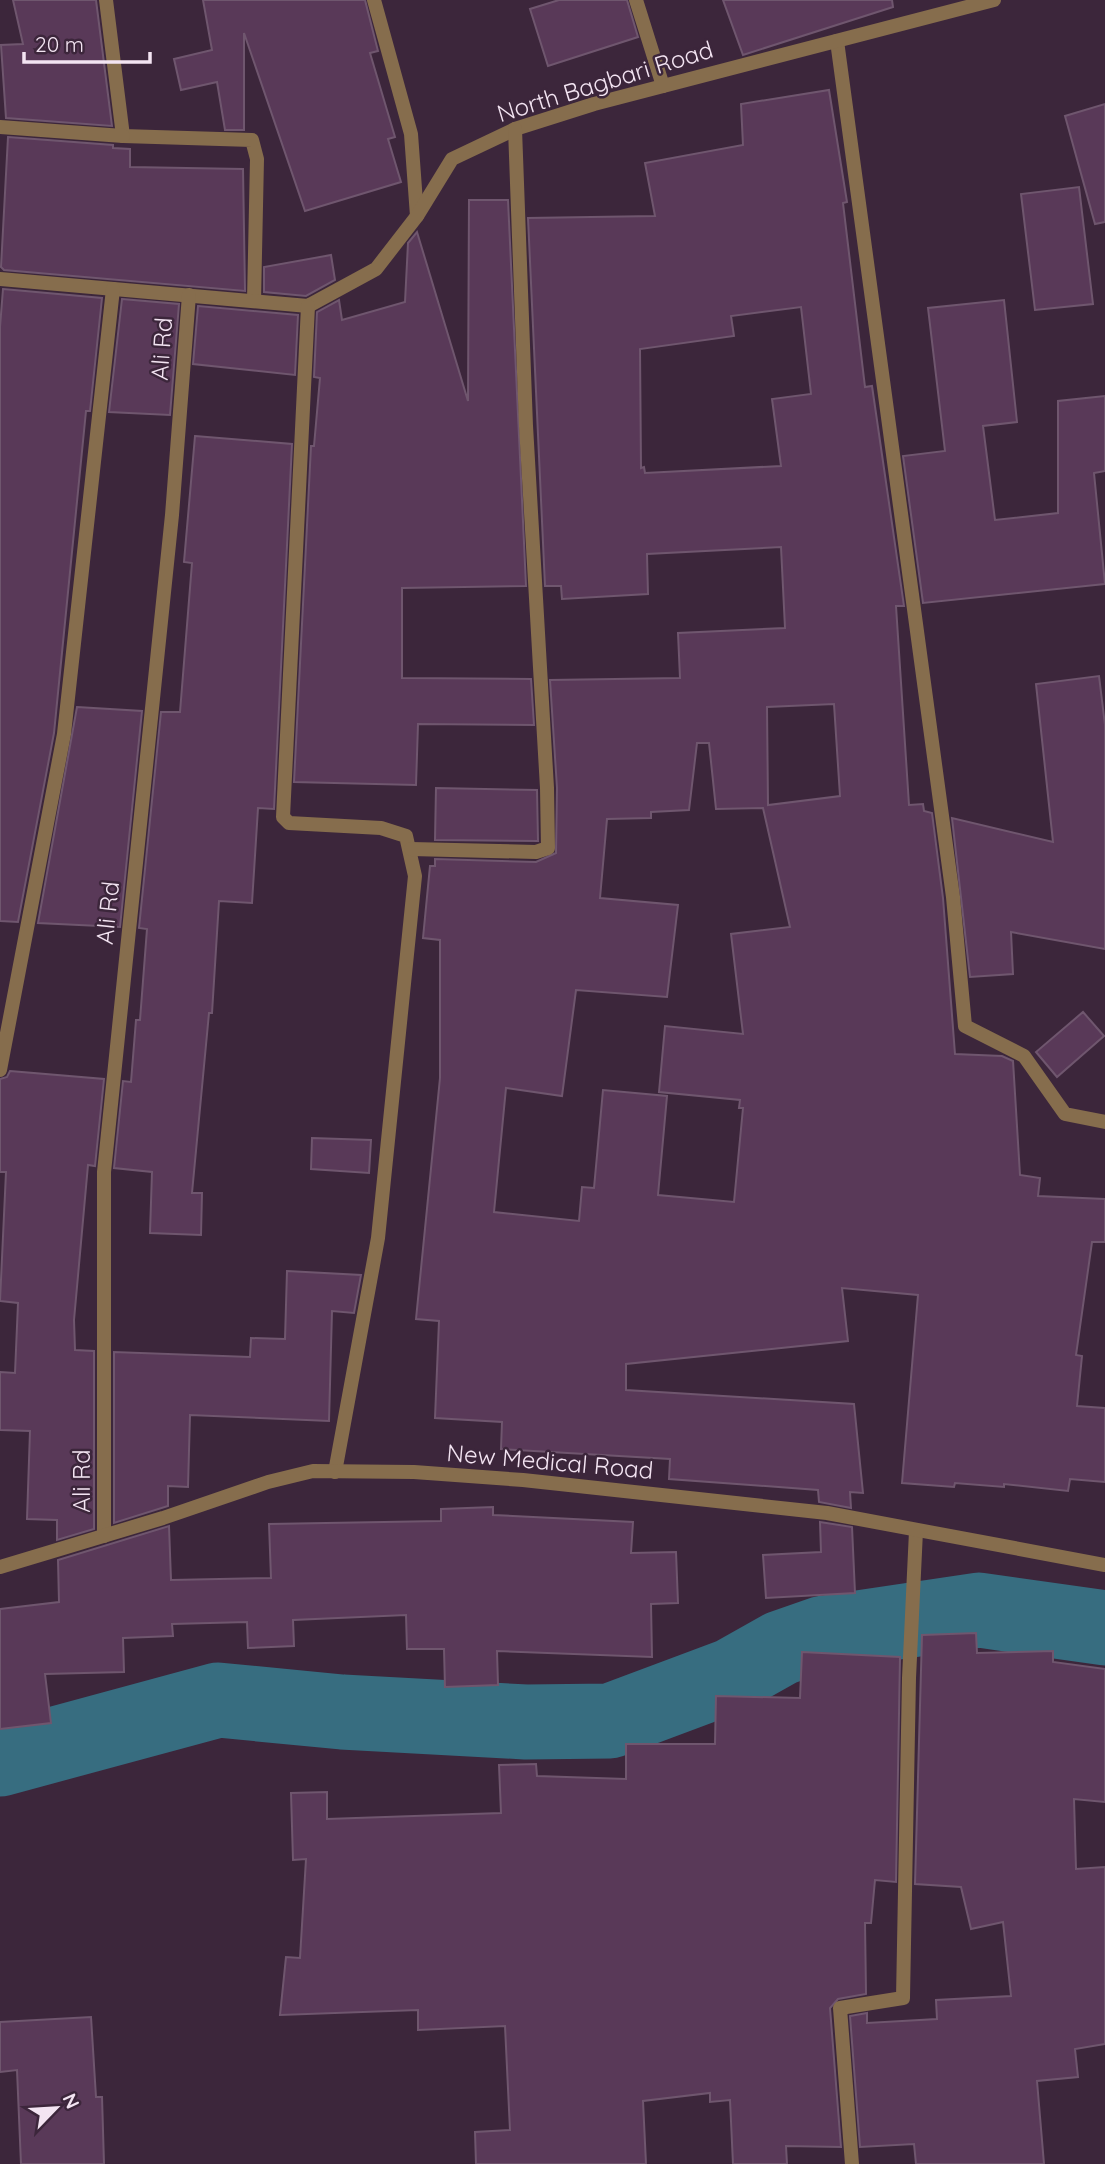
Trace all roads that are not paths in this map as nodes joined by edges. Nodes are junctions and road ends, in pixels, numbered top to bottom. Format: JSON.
{"nodes":[{"id":1,"x":106,"y":0,"type":"edge"},
{"id":2,"x":373,"y":0,"type":"edge"},
{"id":3,"x":636,"y":0,"type":"edge"},
{"id":4,"x":994,"y":0,"type":"edge"},
{"id":5,"x":837,"y":41,"type":"junction"},
{"id":6,"x":663,"y":86,"type":"junction"},
{"id":7,"x":0,"y":127,"type":"edge"},
{"id":8,"x":515,"y":129,"type":"junction"},
{"id":9,"x":123,"y":136,"type":"junction"},
{"id":10,"x":417,"y":216,"type":"junction"},
{"id":11,"x":0,"y":279,"type":"edge"},
{"id":12,"x":113,"y":289,"type":"junction"},
{"id":13,"x":189,"y":295,"type":"junction"},
{"id":14,"x":254,"y":301,"type":"junction"},
{"id":15,"x":308,"y":306,"type":"junction"},
{"id":16,"x":411,"y":849,"type":"junction"},
{"id":17,"x":0,"y":1070,"type":"edge"},
{"id":18,"x":1105,"y":1122,"type":"edge"},
{"id":19,"x":335,"y":1472,"type":"junction"},
{"id":20,"x":916,"y":1531,"type":"junction"},
{"id":21,"x":104,"y":1536,"type":"junction"},
{"id":22,"x":1105,"y":1565,"type":"edge"},
{"id":23,"x":0,"y":1567,"type":"edge"},
{"id":24,"x":852,"y":2164,"type":"edge"}],
"edges":[{"from":1,"to":9,"type":"street"},
{"from":2,"to":10,"type":"street"},
{"from":3,"to":6,"type":"street"},
{"from":4,"to":5,"type":"street","name":"North Bagbari Road"},
{"from":5,"to":6,"type":"street","name":"North Bagbari Road"},
{"from":5,"to":18,"type":"street"},
{"from":6,"to":8,"type":"street","name":"North Bagbari Road"},
{"from":7,"to":9,"type":"street"},
{"from":8,"to":10,"type":"street","name":"North Bagbari Road"},
{"from":8,"to":16,"type":"street"},
{"from":9,"to":14,"type":"street"},
{"from":10,"to":15,"type":"street","name":"North Bagbari Road"},
{"from":11,"to":12,"type":"street"},
{"from":12,"to":13,"type":"street"},
{"from":12,"to":17,"type":"street"},
{"from":13,"to":14,"type":"street"},
{"from":13,"to":21,"type":"street","name":"Ali Rd"},
{"from":14,"to":15,"type":"street"},
{"from":15,"to":16,"type":"street"},
{"from":16,"to":19,"type":"street"},
{"from":19,"to":20,"type":"street","name":"New Medical Road"},
{"from":19,"to":21,"type":"street","name":"New Medical Road"},
{"from":20,"to":22,"type":"street","name":"New Medical Road"},
{"from":20,"to":24,"type":"street"},
{"from":21,"to":23,"type":"street","name":"New Medical Road"}]}
